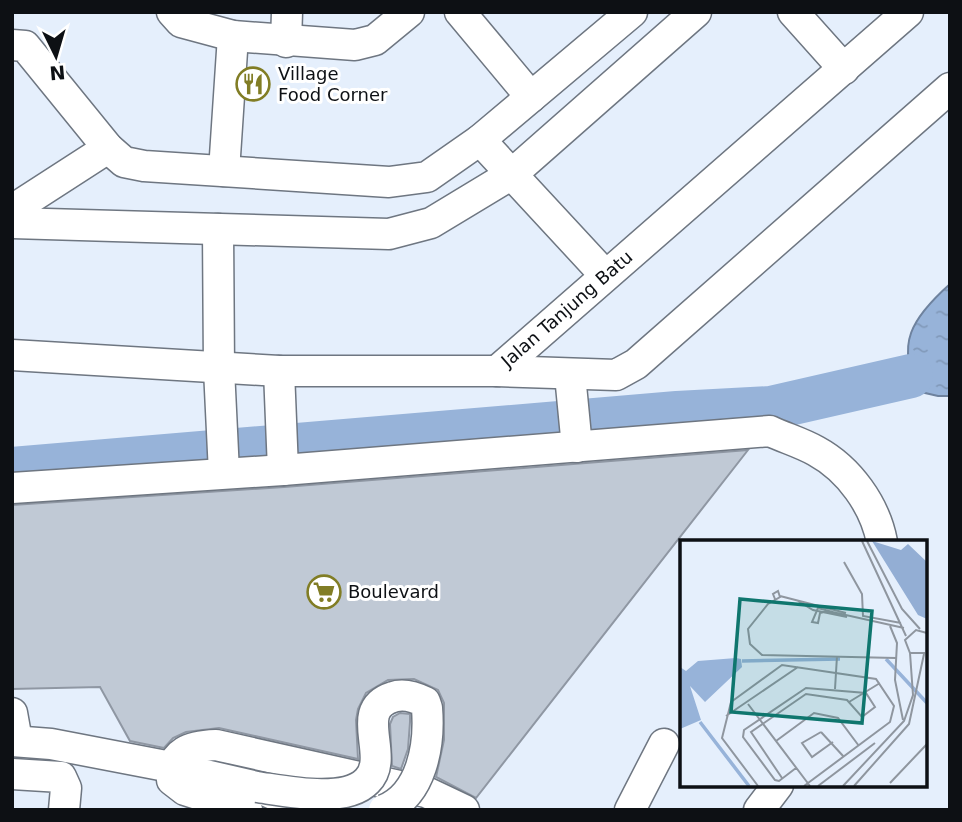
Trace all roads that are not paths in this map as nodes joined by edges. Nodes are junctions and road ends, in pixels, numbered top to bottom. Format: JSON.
{"nodes":[{"id":1,"x":172,"y":12,"type":"edge"},
{"id":2,"x":408,"y":12,"type":"edge"},
{"id":3,"x":460,"y":12,"type":"edge"},
{"id":4,"x":632,"y":12,"type":"edge"},
{"id":5,"x":696,"y":12,"type":"edge"},
{"id":6,"x":793,"y":12,"type":"edge"},
{"id":7,"x":908,"y":12,"type":"edge"},
{"id":8,"x":286,"y":27,"type":"edge"},
{"id":9,"x":233,"y":36,"type":"junction"},
{"id":10,"x":12,"y":45,"type":"edge"},
{"id":11,"x":844,"y":69,"type":"junction"},
{"id":12,"x":950,"y":88,"type":"edge"},
{"id":13,"x":531,"y":97,"type":"junction"},
{"id":14,"x":480,"y":140,"type":"junction"},
{"id":15,"x":108,"y":148,"type":"junction"},
{"id":16,"x":224,"y":171,"type":"junction"},
{"id":17,"x":512,"y":174,"type":"junction"},
{"id":18,"x":12,"y":210,"type":"edge"},
{"id":19,"x":12,"y":223,"type":"edge"},
{"id":20,"x":218,"y":229,"type":"junction"},
{"id":21,"x":605,"y":275,"type":"junction"},
{"id":22,"x":12,"y":355,"type":"edge"},
{"id":23,"x":219,"y":369,"type":"junction"},
{"id":24,"x":279,"y":371,"type":"junction"},
{"id":25,"x":497,"y":371,"type":"junction"},
{"id":26,"x":570,"y":375,"type":"junction"},
{"id":27,"x":577,"y":447,"type":"junction"},
{"id":28,"x":283,"y":461,"type":"junction"},
{"id":29,"x":224,"y":465,"type":"junction"},
{"id":30,"x":12,"y":488,"type":"edge"},
{"id":31,"x":882,"y":540,"type":"edge"},
{"id":32,"x":14,"y":732,"type":"edge"},
{"id":33,"x":664,"y":744,"type":"dead end"},
{"id":34,"x":171,"y":767,"type":"junction"},
{"id":35,"x":12,"y":774,"type":"edge"},
{"id":36,"x":776,"y":787,"type":"edge"},
{"id":37,"x":252,"y":798,"type":"edge"},
{"id":38,"x":64,"y":810,"type":"edge"},
{"id":39,"x":309,"y":810,"type":"edge"},
{"id":40,"x":383,"y":810,"type":"edge"},
{"id":41,"x":464,"y":810,"type":"edge"},
{"id":42,"x":629,"y":810,"type":"edge"},
{"id":43,"x":759,"y":810,"type":"edge"}],
"edges":[{"from":1,"to":9,"type":"street"},
{"from":2,"to":8,"type":"street"},
{"from":3,"to":13,"type":"street"},
{"from":4,"to":13,"type":"street"},
{"from":5,"to":17,"type":"street"},
{"from":6,"to":11,"type":"street"},
{"from":7,"to":11,"type":"street","name":"Jalan Tanjung Batu"},
{"from":8,"to":9,"type":"street"},
{"from":9,"to":16,"type":"street"},
{"from":10,"to":15,"type":"street"},
{"from":11,"to":21,"type":"street","name":"Jalan Tanjung Batu"},
{"from":12,"to":26,"type":"street"},
{"from":13,"to":14,"type":"street"},
{"from":14,"to":16,"type":"street"},
{"from":14,"to":17,"type":"street"},
{"from":15,"to":16,"type":"street"},
{"from":15,"to":18,"type":"street"},
{"from":17,"to":20,"type":"street"},
{"from":17,"to":21,"type":"street"},
{"from":19,"to":20,"type":"street"},
{"from":20,"to":23,"type":"street"},
{"from":21,"to":25,"type":"street","name":"Jalan Tanjung Batu"},
{"from":22,"to":23,"type":"street","name":"Jalan Tanjung Batu"},
{"from":23,"to":24,"type":"street","name":"Jalan Tanjung Batu"},
{"from":23,"to":29,"type":"street"},
{"from":24,"to":25,"type":"street","name":"Jalan Tanjung Batu"},
{"from":24,"to":28,"type":"street"},
{"from":25,"to":26,"type":"street"},
{"from":26,"to":27,"type":"street"},
{"from":27,"to":28,"type":"street"},
{"from":27,"to":31,"type":"street"},
{"from":28,"to":29,"type":"street"},
{"from":29,"to":30,"type":"street"},
{"from":32,"to":34,"type":"street"},
{"from":33,"to":42,"type":"street"},
{"from":34,"to":37,"type":"street"},
{"from":34,"to":41,"type":"street"},
{"from":35,"to":38,"type":"street"},
{"from":36,"to":43,"type":"street"},
{"from":37,"to":39,"type":"street","bridge":true},
{"from":37,"to":40,"type":"street","bridge":true}]}
